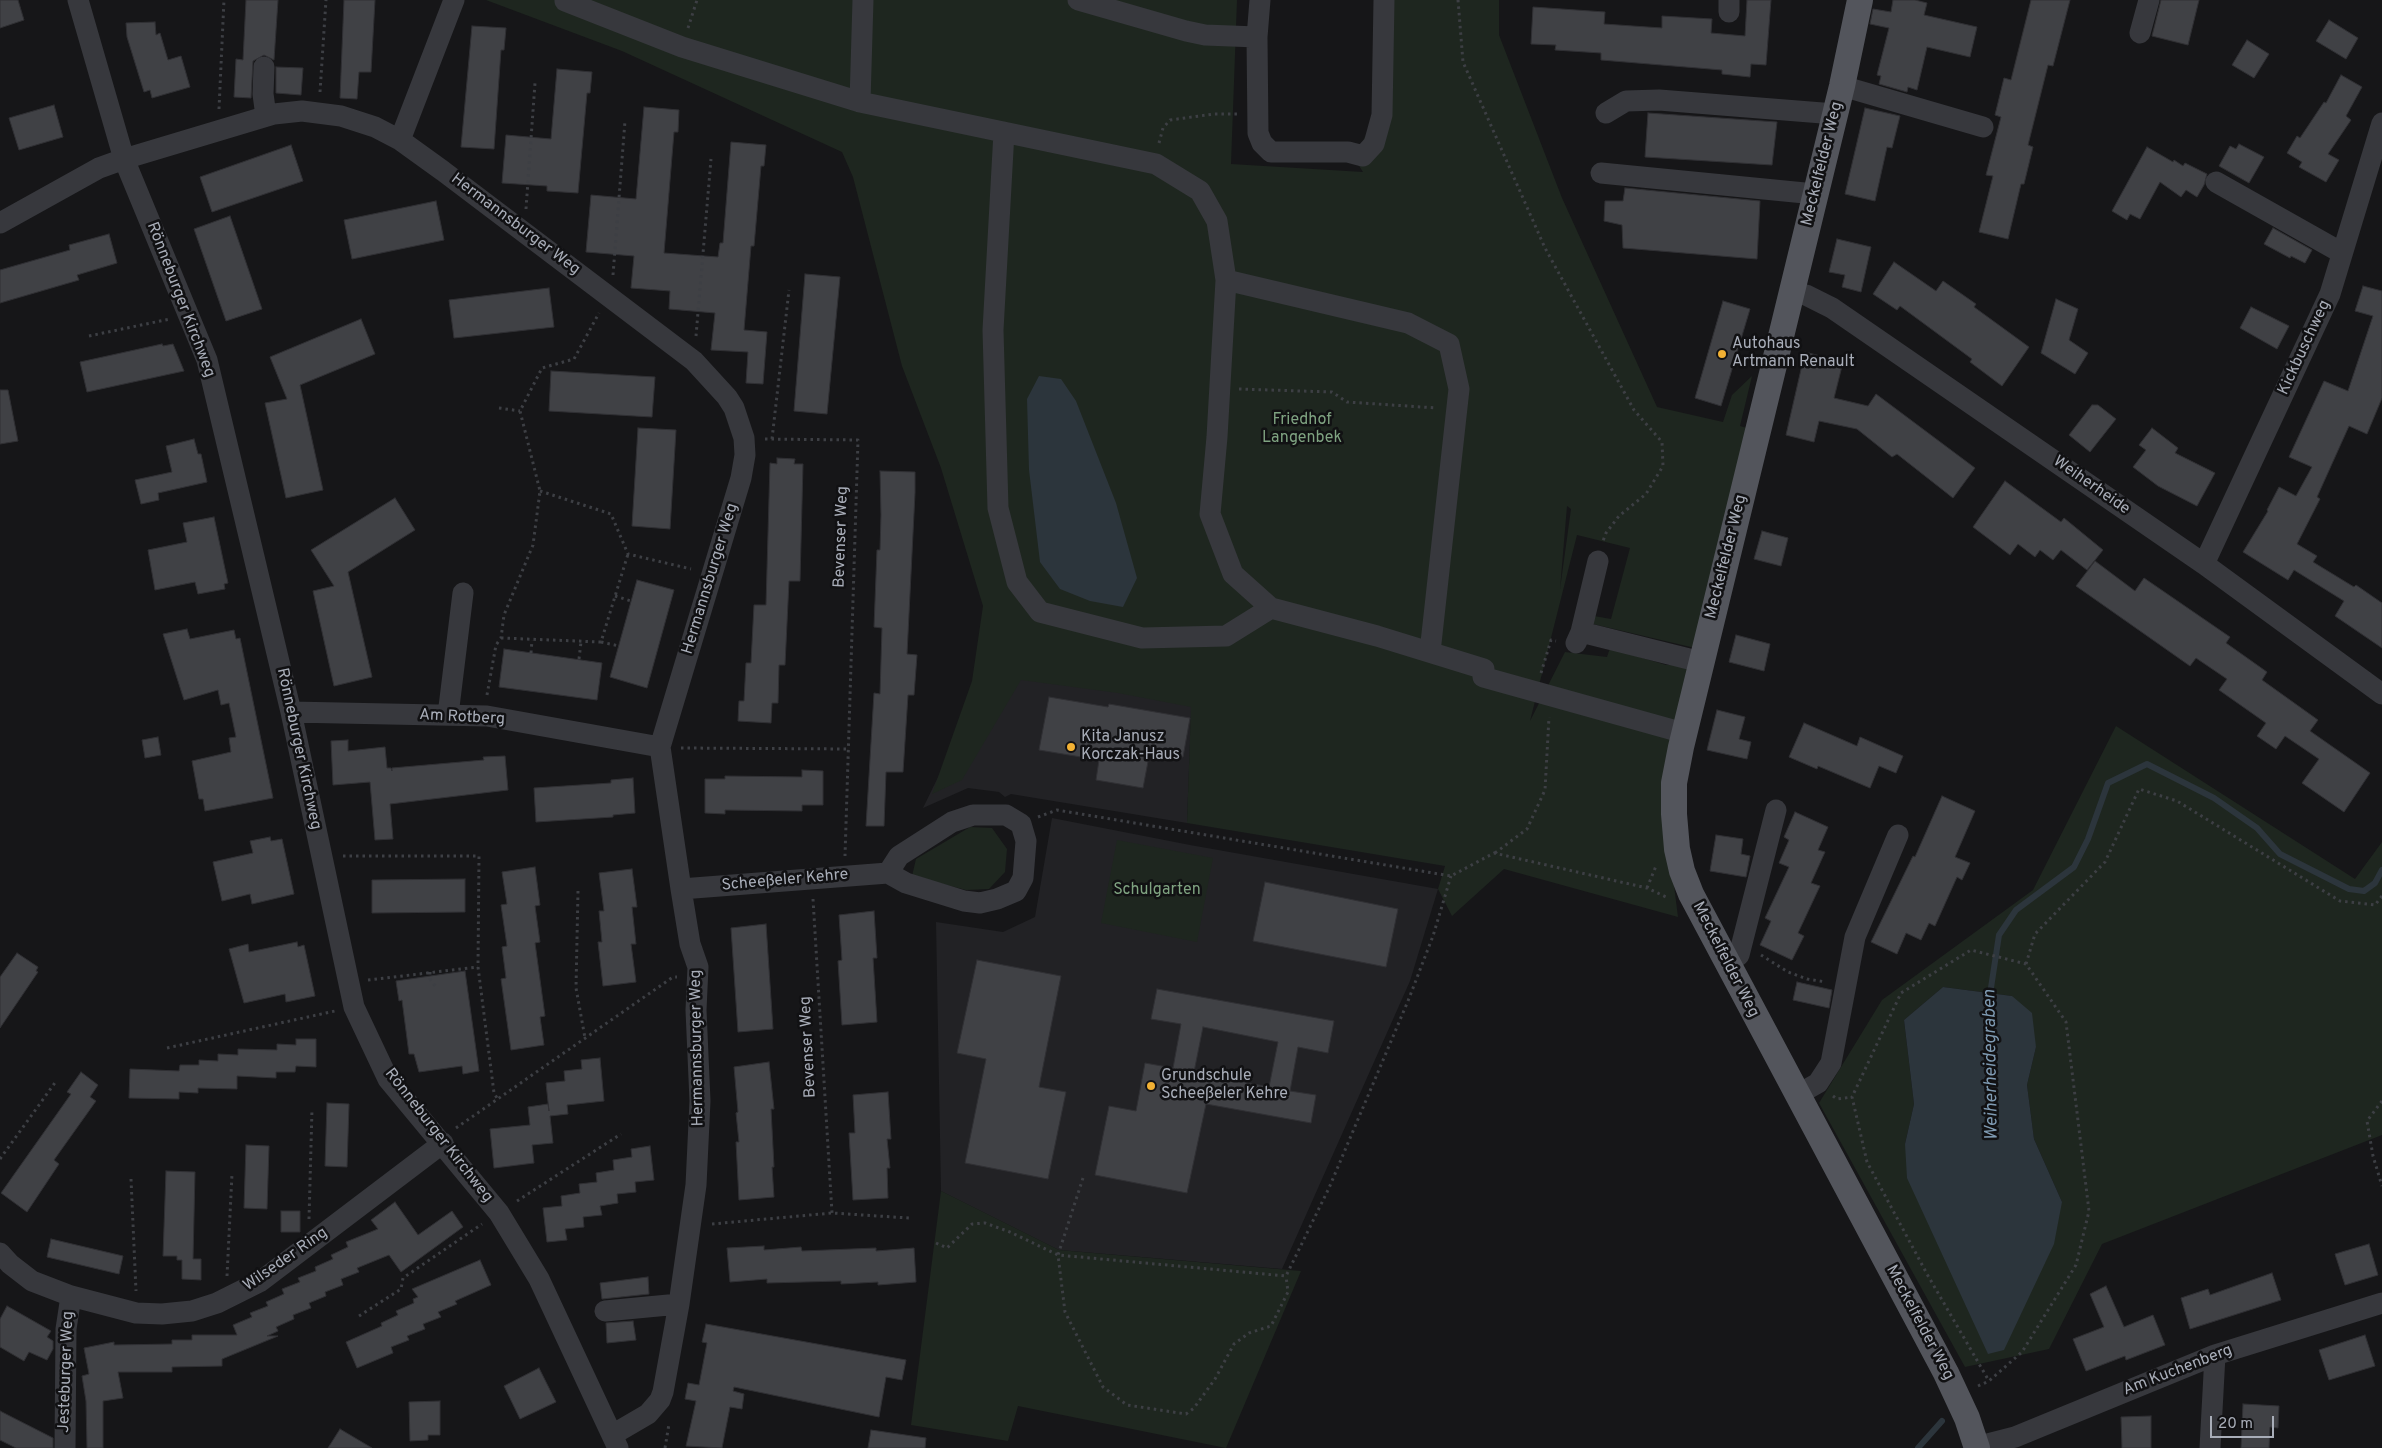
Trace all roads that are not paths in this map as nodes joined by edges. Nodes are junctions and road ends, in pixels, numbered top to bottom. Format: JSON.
{"nodes":[{"id":1,"x":78,"y":0,"type":"edge"},
{"id":2,"x":454,"y":0,"type":"edge"},
{"id":3,"x":863,"y":0,"type":"edge"},
{"id":4,"x":1078,"y":0,"type":"edge"},
{"id":5,"x":1260,"y":0,"type":"edge"},
{"id":6,"x":1384,"y":0,"type":"edge"},
{"id":7,"x":1860,"y":0,"type":"edge"},
{"id":8,"x":2149,"y":0,"type":"edge"},
{"id":9,"x":565,"y":2,"type":"dead end"},
{"id":10,"x":2140,"y":34,"type":"dead end"},
{"id":11,"x":1257,"y":37,"type":"junction"},
{"id":12,"x":264,"y":67,"type":"dead end"},
{"id":13,"x":1842,"y":86,"type":"junction"},
{"id":14,"x":860,"y":102,"type":"junction"},
{"id":15,"x":1606,"y":113,"type":"dead end"},
{"id":16,"x":1835,"y":114,"type":"junction"},
{"id":17,"x":266,"y":116,"type":"junction"},
{"id":18,"x":2382,"y":123,"type":"edge"},
{"id":19,"x":1983,"y":127,"type":"dead end"},
{"id":20,"x":1004,"y":132,"type":"junction"},
{"id":21,"x":400,"y":140,"type":"junction"},
{"id":22,"x":124,"y":159,"type":"junction"},
{"id":23,"x":1602,"y":174,"type":"dead end"},
{"id":24,"x":2216,"y":182,"type":"dead end"},
{"id":25,"x":1815,"y":194,"type":"junction"},
{"id":26,"x":0,"y":223,"type":"edge"},
{"id":27,"x":2342,"y":253,"type":"junction"},
{"id":28,"x":1226,"y":280,"type":"junction"},
{"id":29,"x":1792,"y":290,"type":"junction"},
{"id":30,"x":1598,"y":561,"type":"road end"},
{"id":31,"x":2204,"y":564,"type":"junction"},
{"id":32,"x":464,"y":593,"type":"dead end"},
{"id":33,"x":1271,"y":608,"type":"junction"},
{"id":34,"x":1430,"y":652,"type":"junction"},
{"id":35,"x":1701,"y":662,"type":"junction"},
{"id":36,"x":2382,"y":694,"type":"edge"},
{"id":37,"x":291,"y":712,"type":"junction"},
{"id":38,"x":448,"y":715,"type":"junction"},
{"id":39,"x":1684,"y":733,"type":"junction"},
{"id":40,"x":660,"y":748,"type":"junction"},
{"id":41,"x":1776,"y":810,"type":"dead end"},
{"id":42,"x":1898,"y":835,"type":"dead end"},
{"id":43,"x":888,"y":873,"type":"junction"},
{"id":44,"x":681,"y":889,"type":"junction"},
{"id":45,"x":1727,"y":964,"type":"junction"},
{"id":46,"x":1797,"y":1095,"type":"junction"},
{"id":47,"x":443,"y":1143,"type":"junction"},
{"id":48,"x":0,"y":1253,"type":"edge"},
{"id":49,"x":71,"y":1296,"type":"junction"},
{"id":50,"x":2382,"y":1302,"type":"edge"},
{"id":51,"x":679,"y":1304,"type":"junction"},
{"id":52,"x":605,"y":1311,"type":"dead end"},
{"id":53,"x":2215,"y":1355,"type":"junction"},
{"id":54,"x":615,"y":1442,"type":"edge"},
{"id":55,"x":1976,"y":1447,"type":"edge"},
{"id":56,"x":65,"y":1448,"type":"edge"},
{"id":57,"x":2210,"y":1448,"type":"edge"}],
"edges":[{"from":1,"to":22,"type":"street","name":"Rönneburger Kirchweg"},
{"from":2,"to":21,"type":"street"},
{"from":3,"to":14,"type":"street"},
{"from":4,"to":11,"type":"street"},
{"from":5,"to":11,"type":"street"},
{"from":6,"to":11,"type":"street"},
{"from":7,"to":13,"type":"main road","name":"Meckelfelder Weg"},
{"from":8,"to":10,"type":"street"},
{"from":9,"to":14,"type":"street"},
{"from":12,"to":17,"type":"street"},
{"from":13,"to":16,"type":"main road","name":"Meckelfelder Weg"},
{"from":13,"to":19,"type":"street"},
{"from":14,"to":20,"type":"street"},
{"from":15,"to":16,"type":"street"},
{"from":16,"to":25,"type":"main road","name":"Meckelfelder Weg"},
{"from":17,"to":21,"type":"street","name":"Hermannsburger Weg"},
{"from":17,"to":22,"type":"street","name":"Hermannsburger Weg"},
{"from":18,"to":27,"type":"street","name":"Kickbuschweg"},
{"from":20,"to":28,"type":"street"},
{"from":20,"to":33,"type":"street"},
{"from":21,"to":40,"type":"street","name":"Hermannsburger Weg"},
{"from":22,"to":26,"type":"street","name":"Hermannsburger Weg"},
{"from":22,"to":37,"type":"street","name":"Rönneburger Kirchweg"},
{"from":23,"to":25,"type":"street"},
{"from":24,"to":27,"type":"street"},
{"from":25,"to":29,"type":"main road","name":"Meckelfelder Weg"},
{"from":27,"to":31,"type":"street","name":"Kickbuschweg"},
{"from":28,"to":33,"type":"street"},
{"from":28,"to":34,"type":"street"},
{"from":29,"to":31,"type":"street","name":"Weiherheide"},
{"from":29,"to":35,"type":"main road","name":"Meckelfelder Weg"},
{"from":30,"to":35,"type":"street"},
{"from":31,"to":36,"type":"street","name":"Weiherheide"},
{"from":32,"to":38,"type":"street"},
{"from":33,"to":34,"type":"street"},
{"from":34,"to":39,"type":"street"},
{"from":35,"to":39,"type":"main road","name":"Meckelfelder Weg"},
{"from":37,"to":38,"type":"street","name":"Am Rotberg"},
{"from":37,"to":47,"type":"street","name":"Rönneburger Kirchweg"},
{"from":38,"to":40,"type":"street","name":"Am Rotberg"},
{"from":39,"to":45,"type":"main road","name":"Meckelfelder Weg"},
{"from":40,"to":44,"type":"street","name":"Hermannsburger Weg"},
{"from":41,"to":45,"type":"street"},
{"from":42,"to":46,"type":"street"},
{"from":43,"to":43,"type":"street"},
{"from":43,"to":44,"type":"street","name":"Scheeßeler Kehre"},
{"from":44,"to":51,"type":"street","name":"Hermannsburger Weg"},
{"from":45,"to":46,"type":"main road","name":"Meckelfelder Weg"},
{"from":46,"to":55,"type":"main road","name":"Meckelfelder Weg"},
{"from":47,"to":49,"type":"street","name":"Wilseder Ring"},
{"from":47,"to":54,"type":"street","name":"Rönneburger Kirchweg"},
{"from":48,"to":49,"type":"street","name":"Wilseder Ring"},
{"from":49,"to":56,"type":"street","name":"Jesteburger Weg"},
{"from":50,"to":53,"type":"street","name":"Am Kuchenberg"},
{"from":51,"to":52,"type":"street"},
{"from":51,"to":54,"type":"street","name":"Hermannsburger Weg"},
{"from":53,"to":55,"type":"street","name":"Am Kuchenberg"},
{"from":53,"to":57,"type":"street"}]}
